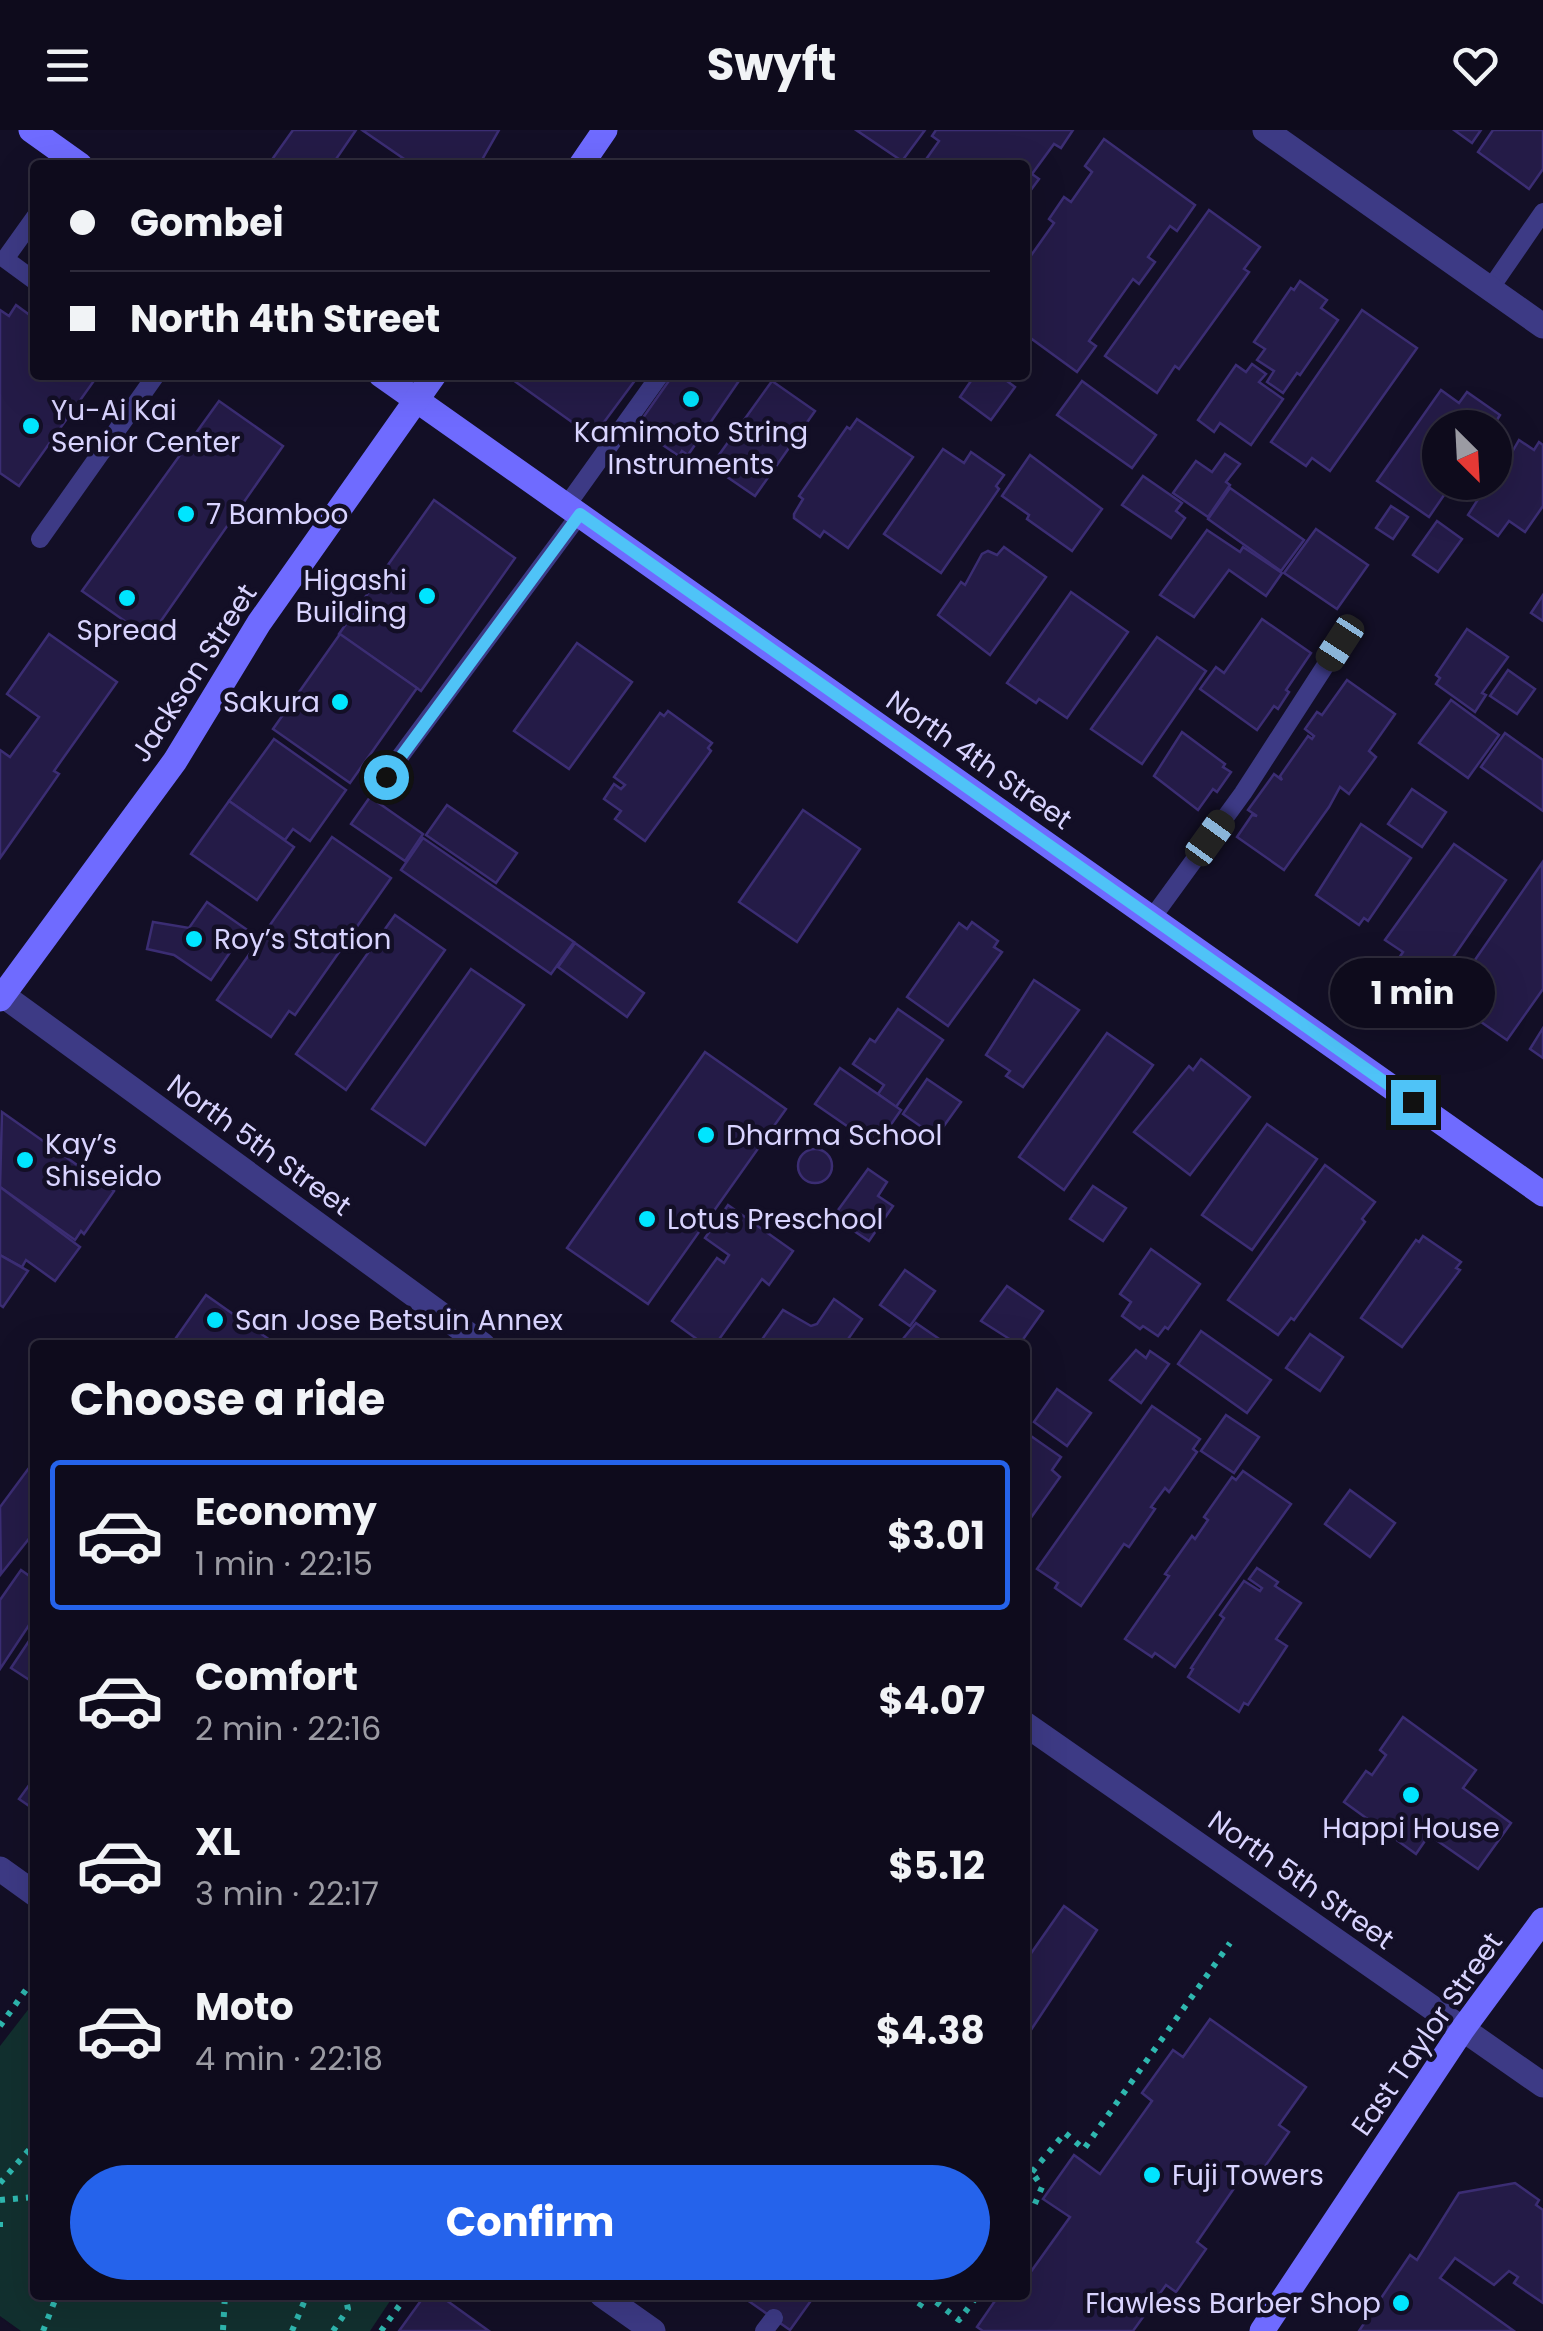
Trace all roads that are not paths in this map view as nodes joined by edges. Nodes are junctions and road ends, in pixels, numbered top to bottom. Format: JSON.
{"nodes":[{"id":1,"x":31,"y":130,"type":"edge"},
{"id":2,"x":605,"y":130,"type":"edge"},
{"id":3,"x":1265,"y":130,"type":"edge"},
{"id":4,"x":71,"y":160,"type":"edge"},
{"id":5,"x":584,"y":160,"type":"edge"},
{"id":6,"x":1543,"y":212,"type":"edge"},
{"id":7,"x":30,"y":225,"type":"edge"},
{"id":8,"x":30,"y":277,"type":"edge"},
{"id":9,"x":1490,"y":289,"type":"junction"},
{"id":10,"x":1543,"y":326,"type":"edge"},
{"id":11,"x":152,"y":380,"type":"edge"},
{"id":12,"x":388,"y":380,"type":"edge"},
{"id":13,"x":430,"y":380,"type":"edge"},
{"id":14,"x":657,"y":380,"type":"edge"},
{"id":15,"x":416,"y":400,"type":"junction"},
{"id":16,"x":574,"y":509,"type":"junction"},
{"id":17,"x":40,"y":539,"type":"dead end"},
{"id":18,"x":1340,"y":643,"type":"dead end"},
{"id":19,"x":386,"y":777,"type":"dead end"},
{"id":20,"x":1152,"y":918,"type":"junction"},
{"id":21,"x":1,"y":996,"type":"edge"},
{"id":22,"x":1543,"y":1194,"type":"edge"},
{"id":23,"x":476,"y":1340,"type":"edge"},
{"id":24,"x":1030,"y":1728,"type":"edge"},
{"id":25,"x":0,"y":1869,"type":"edge"},
{"id":26,"x":30,"y":1890,"type":"edge"},
{"id":27,"x":1543,"y":1920,"type":"edge"},
{"id":28,"x":1462,"y":2030,"type":"junction"},
{"id":29,"x":1543,"y":2085,"type":"edge"},
{"id":30,"x":609,"y":2300,"type":"edge"},
{"id":31,"x":653,"y":2331,"type":"edge"},
{"id":32,"x":1262,"y":2331,"type":"edge"}],
"edges":[{"from":1,"to":4,"type":"main road"},
{"from":2,"to":5,"type":"main road"},
{"from":3,"to":9,"type":"street"},
{"from":6,"to":9,"type":"lane"},
{"from":7,"to":8,"type":"lane"},
{"from":9,"to":10,"type":"street"},
{"from":11,"to":17,"type":"lane"},
{"from":12,"to":15,"type":"main road","name":"North 4th Street"},
{"from":13,"to":15,"type":"main road","name":"Jackson Street"},
{"from":14,"to":16,"type":"lane"},
{"from":15,"to":16,"type":"main road","name":"North 4th Street"},
{"from":15,"to":21,"type":"main road","name":"Jackson Street"},
{"from":16,"to":19,"type":"lane"},
{"from":16,"to":20,"type":"main road","name":"North 4th Street"},
{"from":18,"to":20,"type":"lane"},
{"from":20,"to":22,"type":"main road","name":"North 4th Street"},
{"from":21,"to":23,"type":"street","name":"North 5th Street"},
{"from":24,"to":28,"type":"street","name":"North 5th Street"},
{"from":25,"to":26,"type":"street"},
{"from":27,"to":28,"type":"main road","name":"East Taylor Street"},
{"from":28,"to":29,"type":"street","name":"North 5th Street"},
{"from":28,"to":32,"type":"main road","name":"East Taylor Street"},
{"from":30,"to":31,"type":"street"}]}
